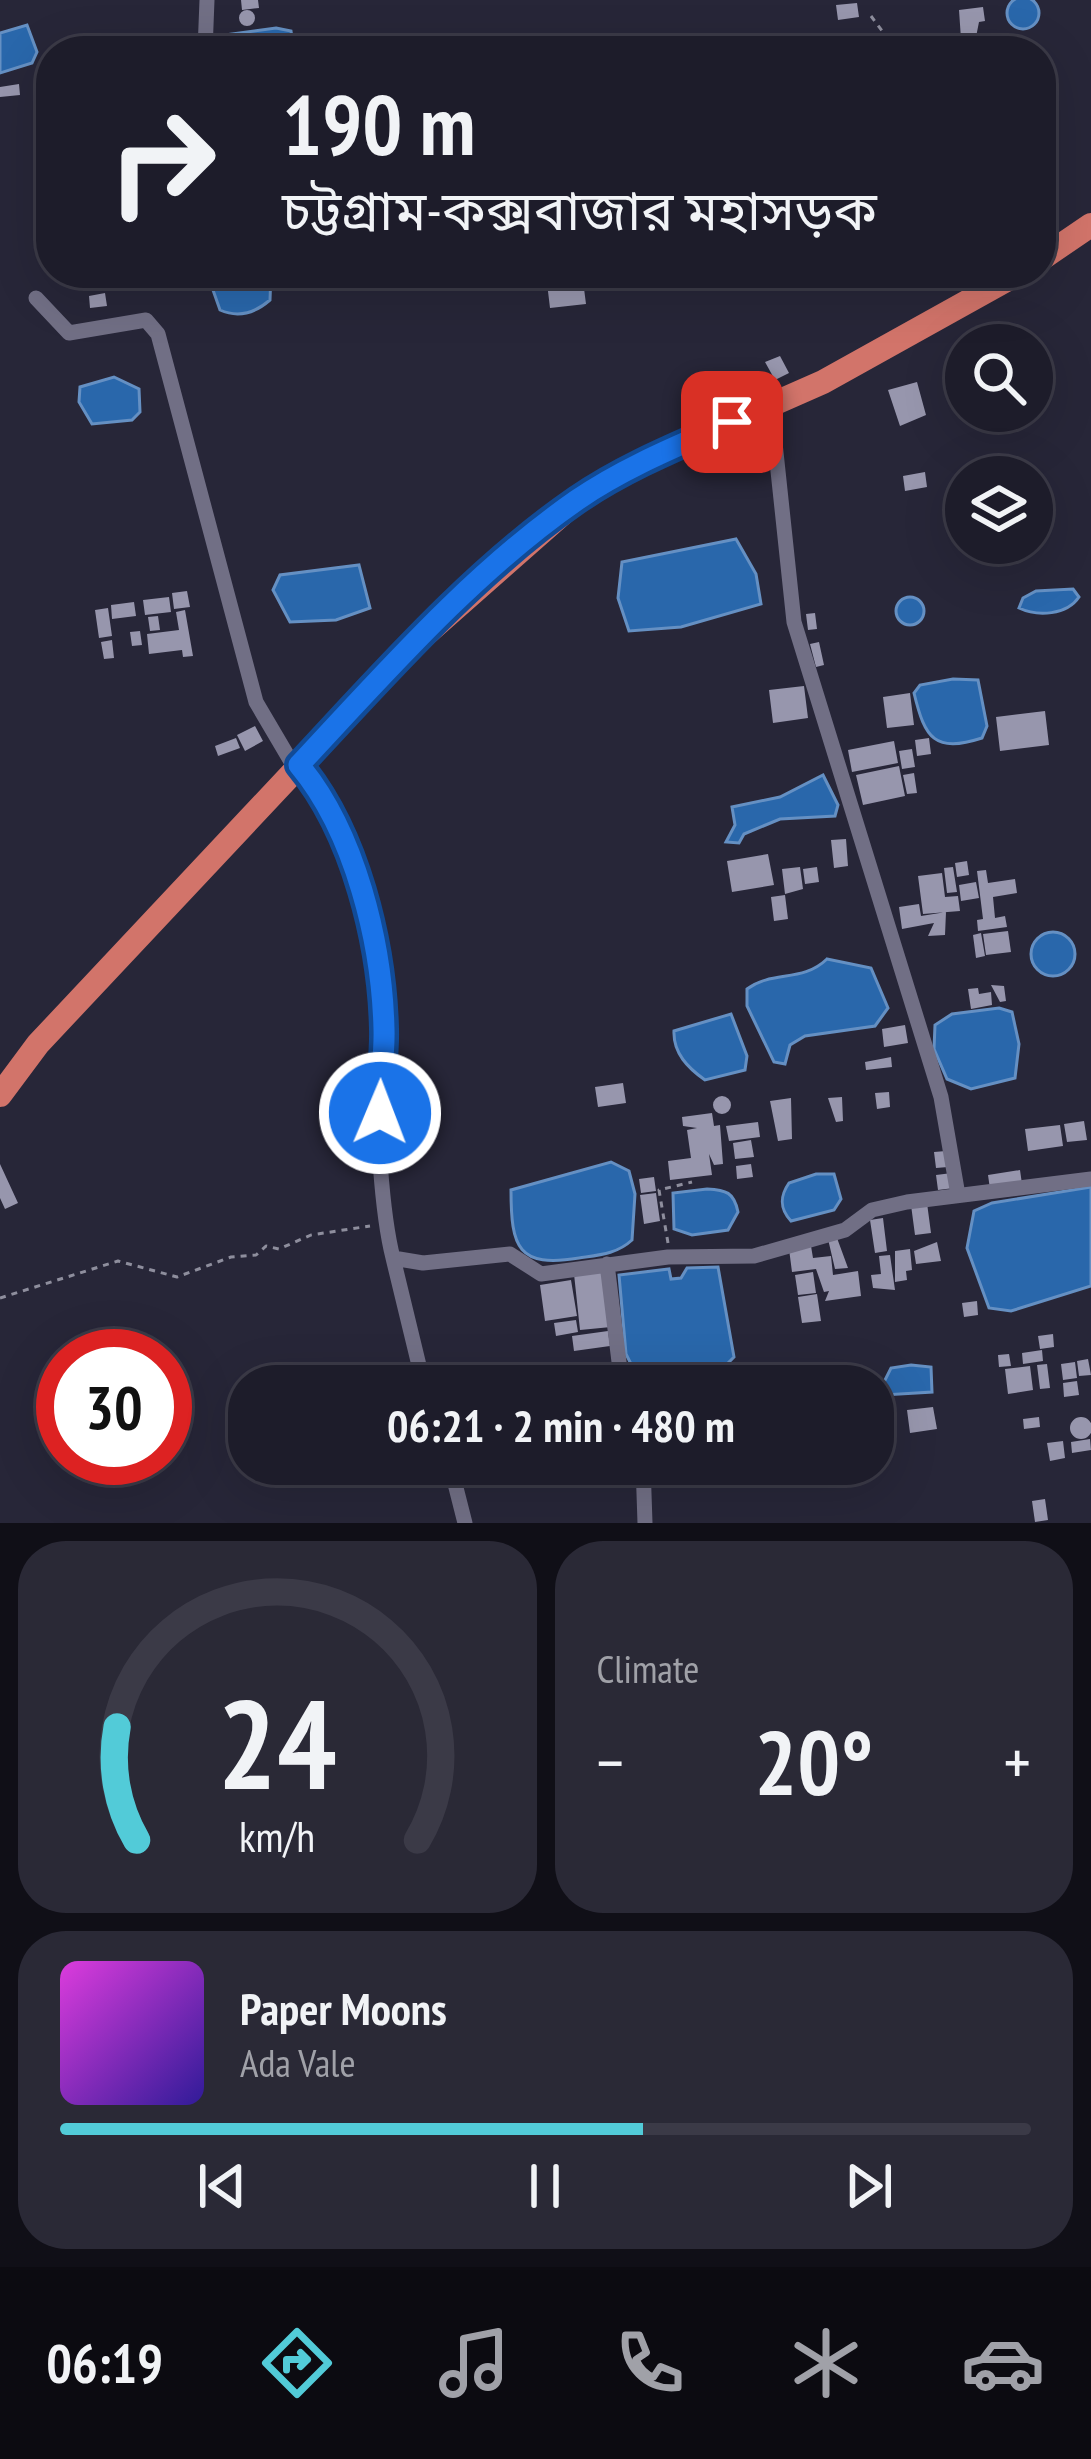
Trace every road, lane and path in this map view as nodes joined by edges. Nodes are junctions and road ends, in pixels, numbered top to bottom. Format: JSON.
{"nodes":[{"id":1,"x":207,"y":0,"type":"edge"},
{"id":2,"x":871,"y":16,"type":"dead end"},
{"id":3,"x":206,"y":36,"type":"edge"},
{"id":4,"x":886,"y":36,"type":"edge"},
{"id":5,"x":1091,"y":225,"type":"edge"},
{"id":6,"x":1056,"y":249,"type":"edge"},
{"id":7,"x":992,"y":288,"type":"edge"},
{"id":8,"x":36,"y":298,"type":"dead end"},
{"id":9,"x":771,"y":405,"type":"junction"},
{"id":10,"x":297,"y":768,"type":"junction"},
{"id":11,"x":0,"y":1095,"type":"edge"},
{"id":12,"x":1091,"y":1179,"type":"edge"},
{"id":13,"x":692,"y":1182,"type":"dead end"},
{"id":14,"x":958,"y":1195,"type":"junction"},
{"id":15,"x":388,"y":1223,"type":"junction"},
{"id":16,"x":671,"y":1256,"type":"junction"},
{"id":17,"x":393,"y":1258,"type":"junction"},
{"id":18,"x":607,"y":1264,"type":"junction"},
{"id":19,"x":0,"y":1298,"type":"edge"},
{"id":20,"x":419,"y":1365,"type":"edge"},
{"id":21,"x":619,"y":1365,"type":"edge"},
{"id":22,"x":455,"y":1485,"type":"edge"},
{"id":23,"x":644,"y":1485,"type":"edge"},
{"id":24,"x":465,"y":1523,"type":"edge"},
{"id":25,"x":645,"y":1523,"type":"edge"}],
"edges":[{"from":1,"to":3,"type":"street"},
{"from":2,"to":4,"type":"path"},
{"from":5,"to":6,"type":"highway"},
{"from":7,"to":9,"type":"highway"},
{"from":8,"to":10,"type":"street"},
{"from":9,"to":10,"type":"highway"},
{"from":9,"to":14,"type":"street"},
{"from":10,"to":11,"type":"highway"},
{"from":10,"to":15,"type":"street"},
{"from":12,"to":14,"type":"street"},
{"from":13,"to":16,"type":"path"},
{"from":14,"to":16,"type":"street"},
{"from":15,"to":17,"type":"street"},
{"from":15,"to":19,"type":"path"},
{"from":16,"to":18,"type":"street"},
{"from":17,"to":18,"type":"street"},
{"from":17,"to":20,"type":"street"},
{"from":18,"to":21,"type":"street"},
{"from":22,"to":24,"type":"street"},
{"from":23,"to":25,"type":"street"}]}
